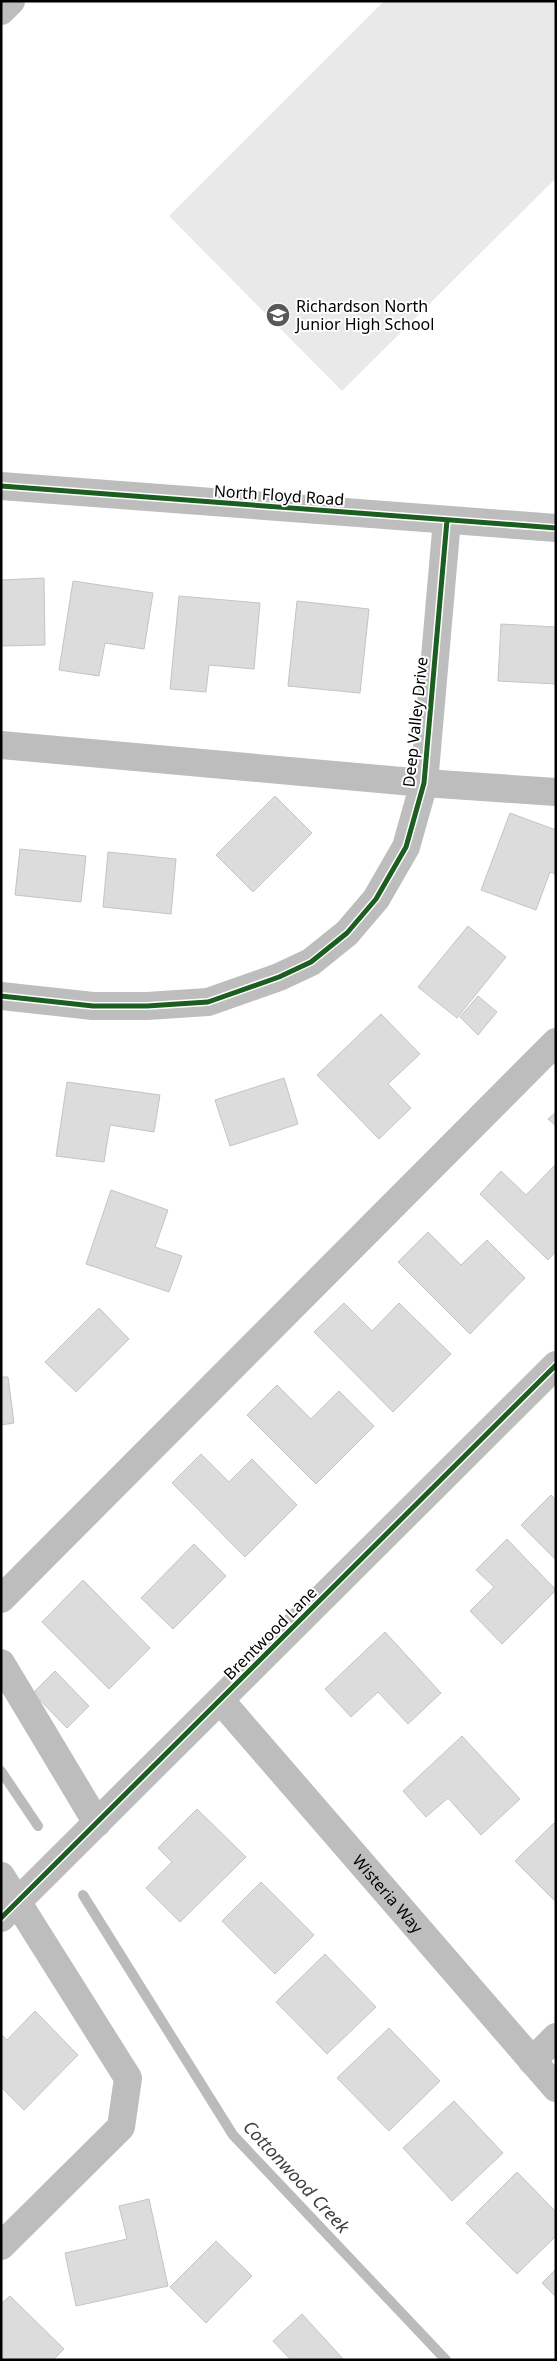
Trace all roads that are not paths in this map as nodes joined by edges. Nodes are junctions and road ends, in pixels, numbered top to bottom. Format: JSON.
{"nodes":[{"id":1,"x":11,"y":1,"type":"edge"},
{"id":2,"x":1,"y":11,"type":"edge"},
{"id":3,"x":1,"y":486,"type":"edge"},
{"id":4,"x":446,"y":520,"type":"junction"},
{"id":5,"x":556,"y":528,"type":"edge"},
{"id":6,"x":1,"y":745,"type":"edge"},
{"id":7,"x":424,"y":783,"type":"junction"},
{"id":8,"x":556,"y":792,"type":"edge"},
{"id":9,"x":1,"y":996,"type":"edge"},
{"id":10,"x":556,"y":1042,"type":"edge"},
{"id":11,"x":556,"y":1365,"type":"edge"},
{"id":12,"x":1,"y":1598,"type":"edge"},
{"id":13,"x":1,"y":1663,"type":"edge"},
{"id":14,"x":220,"y":1701,"type":"junction"},
{"id":15,"x":97,"y":1824,"type":"junction"},
{"id":16,"x":1,"y":1876,"type":"edge"},
{"id":17,"x":10,"y":1910,"type":"edge"},
{"id":18,"x":556,"y":2037,"type":"edge"},
{"id":19,"x":532,"y":2060,"type":"junction"},
{"id":20,"x":556,"y":2088,"type":"edge"},
{"id":21,"x":1,"y":2246,"type":"edge"}],
"edges":[{"from":1,"to":2,"type":"street"},
{"from":3,"to":4,"type":"street","name":"North Floyd Road"},
{"from":4,"to":5,"type":"street","name":"North Floyd Road"},
{"from":4,"to":7,"type":"street","name":"Deep Valley Drive"},
{"from":6,"to":7,"type":"street"},
{"from":7,"to":8,"type":"street"},
{"from":7,"to":9,"type":"street","name":"Deep Valley Drive"},
{"from":10,"to":12,"type":"street"},
{"from":11,"to":14,"type":"street","name":"Brentwood Lane"},
{"from":13,"to":15,"type":"street"},
{"from":14,"to":15,"type":"street","name":"Brentwood Lane"},
{"from":14,"to":19,"type":"street","name":"Wisteria Way"},
{"from":15,"to":17,"type":"street","name":"Brentwood Lane"},
{"from":16,"to":17,"type":"street"},
{"from":17,"to":21,"type":"street"},
{"from":18,"to":19,"type":"street"},
{"from":19,"to":20,"type":"street","name":"Wisteria Way"}]}
